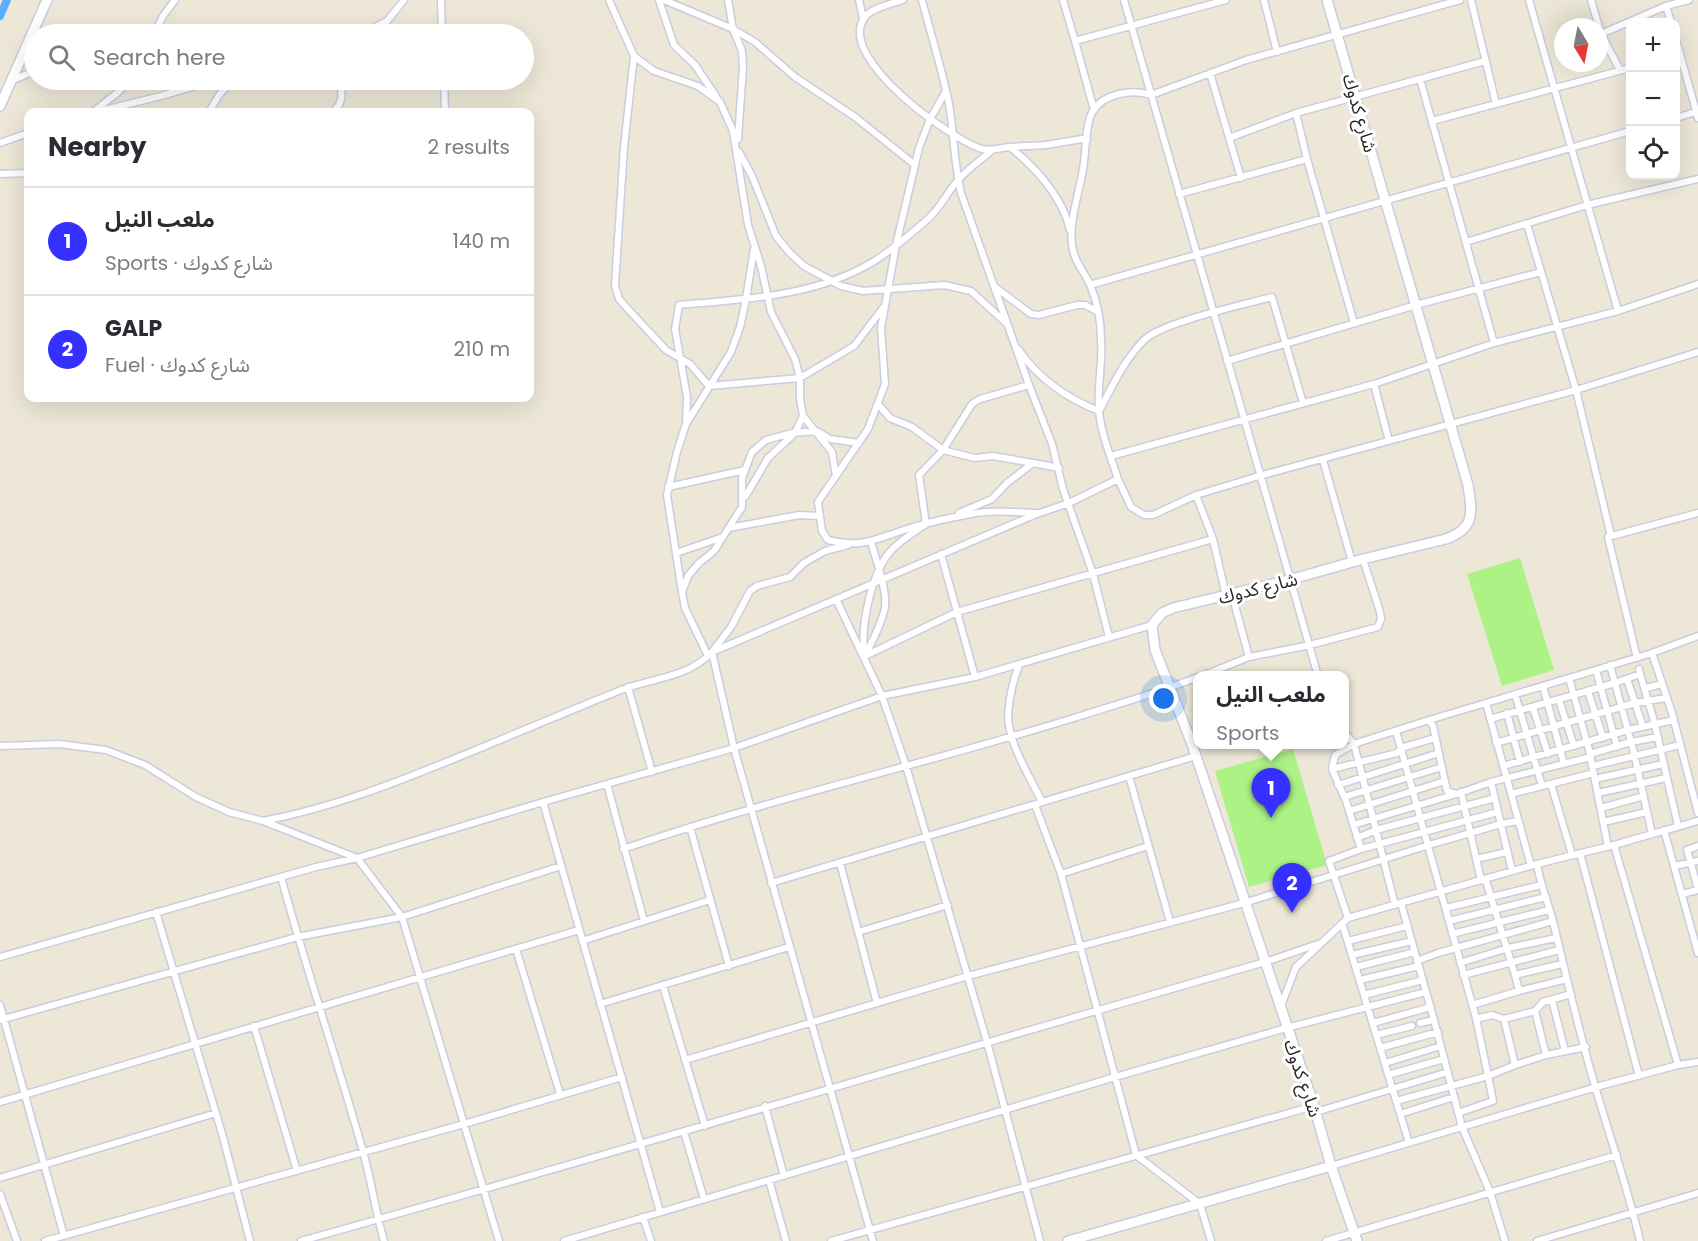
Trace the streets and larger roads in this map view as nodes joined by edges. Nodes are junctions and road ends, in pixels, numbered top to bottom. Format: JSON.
{"nodes":[{"id":1,"x":47,"y":0,"type":"edge"},
{"id":2,"x":175,"y":0,"type":"edge"},
{"id":3,"x":404,"y":0,"type":"edge"},
{"id":4,"x":441,"y":0,"type":"edge"},
{"id":5,"x":609,"y":0,"type":"edge"},
{"id":6,"x":662,"y":0,"type":"edge"},
{"id":7,"x":728,"y":0,"type":"edge"},
{"id":8,"x":859,"y":0,"type":"edge"},
{"id":9,"x":903,"y":0,"type":"edge"},
{"id":10,"x":922,"y":0,"type":"edge"},
{"id":11,"x":1063,"y":0,"type":"edge"},
{"id":12,"x":1124,"y":0,"type":"edge"},
{"id":13,"x":1226,"y":0,"type":"edge"},
{"id":14,"x":1264,"y":0,"type":"edge"},
{"id":15,"x":1327,"y":0,"type":"edge"},
{"id":16,"x":1460,"y":0,"type":"edge"},
{"id":17,"x":1471,"y":0,"type":"edge"},
{"id":18,"x":1529,"y":0,"type":"edge"},
{"id":19,"x":1591,"y":0,"type":"edge"},
{"id":20,"x":1689,"y":0,"type":"edge"},
{"id":21,"x":1666,"y":6,"type":"junction"},
{"id":22,"x":863,"y":18,"type":"junction"},
{"id":23,"x":1596,"y":18,"type":"edge"},
{"id":24,"x":1670,"y":18,"type":"edge"},
{"id":25,"x":36,"y":24,"type":"edge"},
{"id":26,"x":159,"y":24,"type":"edge"},
{"id":27,"x":381,"y":24,"type":"edge"},
{"id":28,"x":442,"y":24,"type":"edge"},
{"id":29,"x":1131,"y":25,"type":"junction"},
{"id":30,"x":733,"y":29,"type":"junction"},
{"id":31,"x":1608,"y":31,"type":"edge"},
{"id":32,"x":1336,"y":36,"type":"junction"},
{"id":33,"x":1075,"y":41,"type":"junction"},
{"id":34,"x":1608,"y":47,"type":"edge"},
{"id":35,"x":24,"y":52,"type":"edge"},
{"id":36,"x":1277,"y":52,"type":"junction"},
{"id":37,"x":634,"y":56,"type":"junction"},
{"id":38,"x":1485,"y":61,"type":"junction"},
{"id":39,"x":1680,"y":63,"type":"edge"},
{"id":40,"x":1626,"y":69,"type":"edge"},
{"id":41,"x":1620,"y":70,"type":"junction"},
{"id":42,"x":1210,"y":73,"type":"junction"},
{"id":43,"x":24,"y":75,"type":"edge"},
{"id":44,"x":1420,"y":79,"type":"junction"},
{"id":45,"x":11,"y":81,"type":"junction"},
{"id":46,"x":1554,"y":87,"type":"junction"},
{"id":47,"x":120,"y":90,"type":"edge"},
{"id":48,"x":177,"y":90,"type":"edge"},
{"id":49,"x":224,"y":90,"type":"edge"},
{"id":50,"x":342,"y":90,"type":"edge"},
{"id":51,"x":444,"y":90,"type":"edge"},
{"id":52,"x":946,"y":91,"type":"junction"},
{"id":53,"x":1151,"y":95,"type":"junction"},
{"id":54,"x":1355,"y":96,"type":"junction"},
{"id":55,"x":720,"y":102,"type":"junction"},
{"id":56,"x":1496,"y":104,"type":"junction"},
{"id":57,"x":0,"y":106,"type":"edge"},
{"id":58,"x":100,"y":108,"type":"edge"},
{"id":59,"x":110,"y":108,"type":"edge"},
{"id":60,"x":211,"y":108,"type":"edge"},
{"id":61,"x":338,"y":108,"type":"edge"},
{"id":62,"x":445,"y":108,"type":"edge"},
{"id":63,"x":1094,"y":110,"type":"junction"},
{"id":64,"x":1296,"y":113,"type":"junction"},
{"id":65,"x":1697,"y":114,"type":"edge"},
{"id":66,"x":1680,"y":117,"type":"edge"},
{"id":67,"x":930,"y":119,"type":"junction"},
{"id":68,"x":1432,"y":121,"type":"junction"},
{"id":69,"x":1626,"y":132,"type":"edge"},
{"id":70,"x":953,"y":134,"type":"junction"},
{"id":71,"x":24,"y":135,"type":"edge"},
{"id":72,"x":1229,"y":138,"type":"junction"},
{"id":73,"x":1087,"y":140,"type":"junction"},
{"id":74,"x":0,"y":143,"type":"edge"},
{"id":75,"x":1010,"y":147,"type":"junction"},
{"id":76,"x":1571,"y":148,"type":"junction"},
{"id":77,"x":737,"y":150,"type":"junction"},
{"id":78,"x":991,"y":151,"type":"junction"},
{"id":79,"x":1307,"y":159,"type":"junction"},
{"id":80,"x":915,"y":165,"type":"junction"},
{"id":81,"x":24,"y":173,"type":"edge"},
{"id":82,"x":0,"y":174,"type":"edge"},
{"id":83,"x":1241,"y":178,"type":"junction"},
{"id":84,"x":1698,"y":178,"type":"edge"},
{"id":85,"x":958,"y":180,"type":"junction"},
{"id":86,"x":1450,"y":183,"type":"junction"},
{"id":87,"x":1179,"y":194,"type":"junction"},
{"id":88,"x":1385,"y":201,"type":"junction"},
{"id":89,"x":1587,"y":205,"type":"junction"},
{"id":90,"x":1325,"y":219,"type":"junction"},
{"id":91,"x":1527,"y":224,"type":"junction"},
{"id":92,"x":1466,"y":242,"type":"junction"},
{"id":93,"x":754,"y":245,"type":"junction"},
{"id":94,"x":896,"y":245,"type":"junction"},
{"id":95,"x":1072,"y":245,"type":"junction"},
{"id":96,"x":1196,"y":255,"type":"junction"},
{"id":97,"x":1541,"y":272,"type":"junction"},
{"id":98,"x":832,"y":281,"type":"junction"},
{"id":99,"x":1698,"y":284,"type":"edge"},
{"id":100,"x":1090,"y":285,"type":"junction"},
{"id":101,"x":994,"y":287,"type":"junction"},
{"id":102,"x":1479,"y":290,"type":"junction"},
{"id":103,"x":888,"y":291,"type":"junction"},
{"id":104,"x":767,"y":296,"type":"junction"},
{"id":105,"x":746,"y":299,"type":"junction"},
{"id":106,"x":885,"y":305,"type":"junction"},
{"id":107,"x":1416,"y":305,"type":"junction"},
{"id":108,"x":1097,"y":311,"type":"junction"},
{"id":109,"x":1618,"y":311,"type":"junction"},
{"id":110,"x":1213,"y":313,"type":"junction"},
{"id":111,"x":1354,"y":323,"type":"junction"},
{"id":112,"x":1008,"y":324,"type":"junction"},
{"id":113,"x":1557,"y":326,"type":"junction"},
{"id":114,"x":1014,"y":343,"type":"junction"},
{"id":115,"x":1494,"y":343,"type":"junction"},
{"id":116,"x":1286,"y":344,"type":"junction"},
{"id":117,"x":1698,"y":352,"type":"edge"},
{"id":118,"x":680,"y":359,"type":"junction"},
{"id":119,"x":1227,"y":361,"type":"junction"},
{"id":120,"x":1433,"y":363,"type":"junction"},
{"id":121,"x":800,"y":378,"type":"junction"},
{"id":122,"x":1374,"y":384,"type":"junction"},
{"id":123,"x":1029,"y":385,"type":"junction"},
{"id":124,"x":709,"y":387,"type":"junction"},
{"id":125,"x":1576,"y":390,"type":"junction"},
{"id":126,"x":878,"y":404,"type":"junction"},
{"id":127,"x":1303,"y":404,"type":"junction"},
{"id":128,"x":1099,"y":411,"type":"junction"},
{"id":129,"x":803,"y":416,"type":"junction"},
{"id":130,"x":1243,"y":421,"type":"junction"},
{"id":131,"x":686,"y":424,"type":"junction"},
{"id":132,"x":1450,"y":424,"type":"junction"},
{"id":133,"x":817,"y":431,"type":"junction"},
{"id":134,"x":795,"y":432,"type":"junction"},
{"id":135,"x":1389,"y":441,"type":"junction"},
{"id":136,"x":859,"y":443,"type":"junction"},
{"id":137,"x":943,"y":450,"type":"junction"},
{"id":138,"x":1111,"y":456,"type":"junction"},
{"id":139,"x":1323,"y":460,"type":"junction"},
{"id":140,"x":1032,"y":463,"type":"junction"},
{"id":141,"x":1059,"y":468,"type":"junction"},
{"id":142,"x":745,"y":470,"type":"junction"},
{"id":143,"x":1259,"y":476,"type":"junction"},
{"id":144,"x":836,"y":477,"type":"junction"},
{"id":145,"x":1118,"y":479,"type":"junction"},
{"id":146,"x":668,"y":487,"type":"junction"},
{"id":147,"x":1196,"y":495,"type":"junction"},
{"id":148,"x":743,"y":501,"type":"junction"},
{"id":149,"x":1069,"y":503,"type":"junction"},
{"id":150,"x":1037,"y":513,"type":"junction"},
{"id":151,"x":1698,"y":513,"type":"edge"},
{"id":152,"x":819,"y":516,"type":"junction"},
{"id":153,"x":945,"y":520,"type":"junction"},
{"id":154,"x":926,"y":524,"type":"junction"},
{"id":155,"x":729,"y":528,"type":"junction"},
{"id":156,"x":723,"y":536,"type":"junction"},
{"id":157,"x":1611,"y":536,"type":"junction"},
{"id":158,"x":1213,"y":539,"type":"junction"},
{"id":159,"x":871,"y":542,"type":"junction"},
{"id":160,"x":848,"y":545,"type":"junction"},
{"id":161,"x":676,"y":553,"type":"junction"},
{"id":162,"x":941,"y":554,"type":"junction"},
{"id":163,"x":1363,"y":559,"type":"junction"},
{"id":164,"x":1352,"y":562,"type":"junction"},
{"id":165,"x":879,"y":572,"type":"junction"},
{"id":166,"x":1093,"y":574,"type":"junction"},
{"id":167,"x":1289,"y":580,"type":"junction"},
{"id":168,"x":878,"y":581,"type":"junction"},
{"id":169,"x":682,"y":592,"type":"junction"},
{"id":170,"x":1229,"y":596,"type":"junction"},
{"id":171,"x":836,"y":599,"type":"junction"},
{"id":172,"x":957,"y":612,"type":"junction"},
{"id":173,"x":1152,"y":625,"type":"junction"},
{"id":174,"x":1698,"y":636,"type":"edge"},
{"id":175,"x":1109,"y":637,"type":"junction"},
{"id":176,"x":1310,"y":645,"type":"junction"},
{"id":177,"x":1652,"y":653,"type":"junction"},
{"id":178,"x":710,"y":654,"type":"junction"},
{"id":179,"x":865,"y":656,"type":"junction"},
{"id":180,"x":1249,"y":657,"type":"junction"},
{"id":181,"x":1636,"y":658,"type":"junction"},
{"id":182,"x":1019,"y":665,"type":"junction"},
{"id":183,"x":1610,"y":665,"type":"junction"},
{"id":184,"x":1596,"y":670,"type":"junction"},
{"id":185,"x":1212,"y":671,"type":"edge"},
{"id":186,"x":1317,"y":671,"type":"edge"},
{"id":187,"x":975,"y":676,"type":"junction"},
{"id":188,"x":1569,"y":678,"type":"junction"},
{"id":189,"x":1193,"y":679,"type":"edge"},
{"id":190,"x":1627,"y":679,"type":"junction"},
{"id":191,"x":1615,"y":683,"type":"junction"},
{"id":192,"x":1662,"y":684,"type":"junction"},
{"id":193,"x":1543,"y":686,"type":"junction"},
{"id":194,"x":628,"y":687,"type":"junction"},
{"id":195,"x":1601,"y":687,"type":"junction"},
{"id":196,"x":1171,"y":688,"type":"junction"},
{"id":197,"x":1646,"y":688,"type":"junction"},
{"id":198,"x":1588,"y":691,"type":"junction"},
{"id":199,"x":1515,"y":694,"type":"junction"},
{"id":200,"x":1574,"y":695,"type":"junction"},
{"id":201,"x":882,"y":696,"type":"junction"},
{"id":202,"x":1666,"y":698,"type":"junction"},
{"id":203,"x":1559,"y":700,"type":"junction"},
{"id":204,"x":1648,"y":701,"type":"junction"},
{"id":205,"x":1485,"y":703,"type":"junction"},
{"id":206,"x":1547,"y":703,"type":"junction"},
{"id":207,"x":1635,"y":703,"type":"junction"},
{"id":208,"x":1621,"y":707,"type":"junction"},
{"id":209,"x":1533,"y":708,"type":"junction"},
{"id":210,"x":1520,"y":710,"type":"junction"},
{"id":211,"x":1607,"y":711,"type":"junction"},
{"id":212,"x":1507,"y":713,"type":"junction"},
{"id":213,"x":1595,"y":714,"type":"junction"},
{"id":214,"x":1581,"y":718,"type":"junction"},
{"id":215,"x":1490,"y":719,"type":"junction"},
{"id":216,"x":1429,"y":720,"type":"junction"},
{"id":217,"x":1674,"y":720,"type":"junction"},
{"id":218,"x":1567,"y":722,"type":"junction"},
{"id":219,"x":1655,"y":724,"type":"junction"},
{"id":220,"x":1554,"y":726,"type":"junction"},
{"id":221,"x":1643,"y":727,"type":"junction"},
{"id":222,"x":1396,"y":730,"type":"junction"},
{"id":223,"x":1540,"y":730,"type":"junction"},
{"id":224,"x":1628,"y":730,"type":"junction"},
{"id":225,"x":1527,"y":734,"type":"junction"},
{"id":226,"x":1614,"y":734,"type":"junction"},
{"id":227,"x":1012,"y":737,"type":"junction"},
{"id":228,"x":1658,"y":737,"type":"junction"},
{"id":229,"x":1349,"y":738,"type":"edge"},
{"id":230,"x":1435,"y":738,"type":"junction"},
{"id":231,"x":1513,"y":738,"type":"junction"},
{"id":232,"x":1603,"y":738,"type":"junction"},
{"id":233,"x":1193,"y":739,"type":"edge"},
{"id":234,"x":1588,"y":742,"type":"junction"},
{"id":235,"x":1631,"y":742,"type":"junction"},
{"id":236,"x":1496,"y":743,"type":"junction"},
{"id":237,"x":1353,"y":744,"type":"junction"},
{"id":238,"x":1680,"y":745,"type":"junction"},
{"id":239,"x":0,"y":746,"type":"edge"},
{"id":240,"x":1349,"y":746,"type":"edge"},
{"id":241,"x":1574,"y":746,"type":"junction"},
{"id":242,"x":1617,"y":747,"type":"junction"},
{"id":243,"x":734,"y":748,"type":"junction"},
{"id":244,"x":1401,"y":748,"type":"junction"},
{"id":245,"x":1195,"y":749,"type":"edge"},
{"id":246,"x":1345,"y":749,"type":"edge"},
{"id":247,"x":1561,"y":750,"type":"junction"},
{"id":248,"x":1661,"y":750,"type":"junction"},
{"id":249,"x":1439,"y":753,"type":"junction"},
{"id":250,"x":1548,"y":754,"type":"junction"},
{"id":251,"x":1196,"y":756,"type":"junction"},
{"id":252,"x":1591,"y":756,"type":"junction"},
{"id":253,"x":1635,"y":756,"type":"junction"},
{"id":254,"x":1534,"y":758,"type":"junction"},
{"id":255,"x":1358,"y":762,"type":"junction"},
{"id":256,"x":1520,"y":762,"type":"junction"},
{"id":257,"x":1406,"y":764,"type":"junction"},
{"id":258,"x":1564,"y":764,"type":"junction"},
{"id":259,"x":1663,"y":764,"type":"junction"},
{"id":260,"x":906,"y":766,"type":"junction"},
{"id":261,"x":1503,"y":766,"type":"junction"},
{"id":262,"x":1442,"y":767,"type":"junction"},
{"id":263,"x":1332,"y":769,"type":"junction"},
{"id":264,"x":1638,"y":769,"type":"junction"},
{"id":265,"x":652,"y":772,"type":"junction"},
{"id":266,"x":1538,"y":772,"type":"junction"},
{"id":267,"x":1594,"y":772,"type":"junction"},
{"id":268,"x":1129,"y":776,"type":"junction"},
{"id":269,"x":1362,"y":776,"type":"junction"},
{"id":270,"x":1409,"y":776,"type":"junction"},
{"id":271,"x":1666,"y":778,"type":"junction"},
{"id":272,"x":1507,"y":780,"type":"junction"},
{"id":273,"x":1445,"y":781,"type":"junction"},
{"id":274,"x":1491,"y":783,"type":"junction"},
{"id":275,"x":1640,"y":783,"type":"junction"},
{"id":276,"x":607,"y":784,"type":"junction"},
{"id":277,"x":1551,"y":784,"type":"junction"},
{"id":278,"x":1338,"y":785,"type":"junction"},
{"id":279,"x":1542,"y":786,"type":"junction"},
{"id":280,"x":1365,"y":789,"type":"junction"},
{"id":281,"x":1413,"y":790,"type":"junction"},
{"id":282,"x":1459,"y":793,"type":"junction"},
{"id":283,"x":1598,"y":793,"type":"junction"},
{"id":284,"x":1511,"y":794,"type":"junction"},
{"id":285,"x":1644,"y":796,"type":"junction"},
{"id":286,"x":1344,"y":797,"type":"junction"},
{"id":287,"x":1495,"y":798,"type":"junction"},
{"id":288,"x":543,"y":802,"type":"junction"},
{"id":289,"x":1042,"y":802,"type":"junction"},
{"id":290,"x":1369,"y":804,"type":"junction"},
{"id":291,"x":1464,"y":805,"type":"junction"},
{"id":292,"x":1417,"y":806,"type":"junction"},
{"id":293,"x":1601,"y":808,"type":"junction"},
{"id":294,"x":752,"y":809,"type":"junction"},
{"id":295,"x":1349,"y":811,"type":"junction"},
{"id":296,"x":1498,"y":812,"type":"junction"},
{"id":297,"x":1647,"y":812,"type":"junction"},
{"id":298,"x":1698,"y":813,"type":"edge"},
{"id":299,"x":1421,"y":818,"type":"junction"},
{"id":300,"x":1373,"y":819,"type":"junction"},
{"id":301,"x":1467,"y":820,"type":"junction"},
{"id":302,"x":263,"y":821,"type":"junction"},
{"id":303,"x":1518,"y":821,"type":"junction"},
{"id":304,"x":1698,"y":821,"type":"edge"},
{"id":305,"x":1604,"y":822,"type":"junction"},
{"id":306,"x":1501,"y":824,"type":"junction"},
{"id":307,"x":1353,"y":825,"type":"junction"},
{"id":308,"x":690,"y":826,"type":"junction"},
{"id":309,"x":1678,"y":826,"type":"junction"},
{"id":310,"x":1664,"y":830,"type":"junction"},
{"id":311,"x":1376,"y":831,"type":"junction"},
{"id":312,"x":1425,"y":832,"type":"junction"},
{"id":313,"x":1470,"y":832,"type":"junction"},
{"id":314,"x":1652,"y":834,"type":"junction"},
{"id":315,"x":926,"y":838,"type":"junction"},
{"id":316,"x":1357,"y":838,"type":"junction"},
{"id":317,"x":1379,"y":845,"type":"junction"},
{"id":318,"x":1429,"y":845,"type":"junction"},
{"id":319,"x":1149,"y":846,"type":"junction"},
{"id":320,"x":1611,"y":846,"type":"junction"},
{"id":321,"x":1698,"y":846,"type":"edge"},
{"id":322,"x":624,"y":849,"type":"junction"},
{"id":323,"x":1361,"y":849,"type":"junction"},
{"id":324,"x":1507,"y":852,"type":"junction"},
{"id":325,"x":1580,"y":853,"type":"junction"},
{"id":326,"x":1572,"y":855,"type":"junction"},
{"id":327,"x":357,"y":858,"type":"junction"},
{"id":328,"x":1383,"y":859,"type":"junction"},
{"id":329,"x":1476,"y":859,"type":"junction"},
{"id":330,"x":1694,"y":862,"type":"edge"},
{"id":331,"x":840,"y":863,"type":"junction"},
{"id":332,"x":1534,"y":865,"type":"junction"},
{"id":333,"x":561,"y":866,"type":"junction"},
{"id":334,"x":1674,"y":866,"type":"junction"},
{"id":335,"x":1512,"y":871,"type":"junction"},
{"id":336,"x":1061,"y":874,"type":"junction"},
{"id":337,"x":1333,"y":875,"type":"junction"},
{"id":338,"x":1696,"y":876,"type":"edge"},
{"id":339,"x":281,"y":877,"type":"junction"},
{"id":340,"x":1481,"y":880,"type":"junction"},
{"id":341,"x":771,"y":883,"type":"junction"},
{"id":342,"x":1540,"y":885,"type":"junction"},
{"id":343,"x":1698,"y":889,"type":"edge"},
{"id":344,"x":1442,"y":891,"type":"junction"},
{"id":345,"x":1682,"y":894,"type":"junction"},
{"id":346,"x":1491,"y":897,"type":"junction"},
{"id":347,"x":1545,"y":897,"type":"junction"},
{"id":348,"x":710,"y":900,"type":"junction"},
{"id":349,"x":1244,"y":903,"type":"junction"},
{"id":350,"x":1398,"y":904,"type":"junction"},
{"id":351,"x":948,"y":905,"type":"junction"},
{"id":352,"x":1446,"y":908,"type":"junction"},
{"id":353,"x":1495,"y":909,"type":"junction"},
{"id":354,"x":1549,"y":910,"type":"junction"},
{"id":355,"x":156,"y":912,"type":"junction"},
{"id":356,"x":402,"y":917,"type":"junction"},
{"id":357,"x":1345,"y":920,"type":"junction"},
{"id":358,"x":644,"y":921,"type":"junction"},
{"id":359,"x":1449,"y":921,"type":"junction"},
{"id":360,"x":1552,"y":921,"type":"junction"},
{"id":361,"x":1170,"y":922,"type":"junction"},
{"id":362,"x":1499,"y":922,"type":"junction"},
{"id":363,"x":1407,"y":926,"type":"junction"},
{"id":364,"x":579,"y":930,"type":"junction"},
{"id":365,"x":858,"y":932,"type":"junction"},
{"id":366,"x":1452,"y":934,"type":"junction"},
{"id":367,"x":1503,"y":935,"type":"junction"},
{"id":368,"x":297,"y":938,"type":"junction"},
{"id":369,"x":1556,"y":938,"type":"junction"},
{"id":370,"x":582,"y":941,"type":"junction"},
{"id":371,"x":1348,"y":941,"type":"junction"},
{"id":372,"x":1412,"y":941,"type":"junction"},
{"id":373,"x":1321,"y":943,"type":"junction"},
{"id":374,"x":1080,"y":945,"type":"junction"},
{"id":375,"x":789,"y":947,"type":"junction"},
{"id":376,"x":1456,"y":948,"type":"junction"},
{"id":377,"x":1507,"y":948,"type":"junction"},
{"id":378,"x":516,"y":949,"type":"junction"},
{"id":379,"x":1698,"y":949,"type":"edge"},
{"id":380,"x":1559,"y":950,"type":"junction"},
{"id":381,"x":1415,"y":952,"type":"junction"},
{"id":382,"x":1698,"y":953,"type":"edge"},
{"id":383,"x":1352,"y":955,"type":"junction"},
{"id":384,"x":0,"y":957,"type":"edge"},
{"id":385,"x":1265,"y":962,"type":"junction"},
{"id":386,"x":1511,"y":962,"type":"junction"},
{"id":387,"x":1418,"y":963,"type":"junction"},
{"id":388,"x":1460,"y":963,"type":"junction"},
{"id":389,"x":1562,"y":964,"type":"junction"},
{"id":390,"x":729,"y":966,"type":"junction"},
{"id":391,"x":1356,"y":967,"type":"junction"},
{"id":392,"x":172,"y":972,"type":"junction"},
{"id":393,"x":1463,"y":975,"type":"junction"},
{"id":394,"x":1515,"y":975,"type":"junction"},
{"id":395,"x":968,"y":976,"type":"junction"},
{"id":396,"x":421,"y":978,"type":"junction"},
{"id":397,"x":1567,"y":979,"type":"junction"},
{"id":398,"x":1360,"y":980,"type":"junction"},
{"id":399,"x":1423,"y":980,"type":"junction"},
{"id":400,"x":663,"y":986,"type":"junction"},
{"id":401,"x":1519,"y":991,"type":"junction"},
{"id":402,"x":1426,"y":992,"type":"junction"},
{"id":403,"x":1571,"y":994,"type":"junction"},
{"id":404,"x":1364,"y":995,"type":"junction"},
{"id":405,"x":1552,"y":1000,"type":"junction"},
{"id":406,"x":878,"y":1003,"type":"junction"},
{"id":407,"x":600,"y":1004,"type":"junction"},
{"id":408,"x":0,"y":1005,"type":"edge"},
{"id":409,"x":1472,"y":1005,"type":"junction"},
{"id":410,"x":320,"y":1006,"type":"junction"},
{"id":411,"x":1431,"y":1006,"type":"junction"},
{"id":412,"x":1367,"y":1007,"type":"junction"},
{"id":413,"x":1280,"y":1008,"type":"junction"},
{"id":414,"x":1097,"y":1010,"type":"junction"},
{"id":415,"x":1534,"y":1011,"type":"junction"},
{"id":416,"x":2,"y":1019,"type":"edge"},
{"id":417,"x":1476,"y":1019,"type":"junction"},
{"id":418,"x":1504,"y":1019,"type":"junction"},
{"id":419,"x":1434,"y":1020,"type":"junction"},
{"id":420,"x":810,"y":1022,"type":"junction"},
{"id":421,"x":1372,"y":1023,"type":"junction"},
{"id":422,"x":1420,"y":1023,"type":"dead end"},
{"id":423,"x":254,"y":1026,"type":"junction"},
{"id":424,"x":1412,"y":1026,"type":"dead end"},
{"id":425,"x":1286,"y":1028,"type":"junction"},
{"id":426,"x":1438,"y":1032,"type":"junction"},
{"id":427,"x":1376,"y":1035,"type":"junction"},
{"id":428,"x":987,"y":1042,"type":"junction"},
{"id":429,"x":195,"y":1045,"type":"junction"},
{"id":430,"x":1441,"y":1046,"type":"junction"},
{"id":431,"x":1586,"y":1047,"type":"junction"},
{"id":432,"x":1380,"y":1048,"type":"junction"},
{"id":433,"x":1565,"y":1051,"type":"junction"},
{"id":434,"x":1546,"y":1054,"type":"junction"},
{"id":435,"x":1444,"y":1059,"type":"junction"},
{"id":436,"x":685,"y":1060,"type":"junction"},
{"id":437,"x":1698,"y":1062,"type":"edge"},
{"id":438,"x":1385,"y":1063,"type":"junction"},
{"id":439,"x":1515,"y":1065,"type":"junction"},
{"id":440,"x":1678,"y":1065,"type":"junction"},
{"id":441,"x":1448,"y":1072,"type":"junction"},
{"id":442,"x":1388,"y":1075,"type":"junction"},
{"id":443,"x":1488,"y":1076,"type":"junction"},
{"id":444,"x":1639,"y":1076,"type":"junction"},
{"id":445,"x":622,"y":1077,"type":"junction"},
{"id":446,"x":1115,"y":1077,"type":"junction"},
{"id":447,"x":1451,"y":1084,"type":"junction"},
{"id":448,"x":1596,"y":1087,"type":"junction"},
{"id":449,"x":1392,"y":1088,"type":"junction"},
{"id":450,"x":829,"y":1089,"type":"junction"},
{"id":451,"x":560,"y":1094,"type":"junction"},
{"id":452,"x":24,"y":1095,"type":"junction"},
{"id":453,"x":1454,"y":1097,"type":"junction"},
{"id":454,"x":1396,"y":1101,"type":"junction"},
{"id":455,"x":0,"y":1102,"type":"edge"},
{"id":456,"x":765,"y":1106,"type":"junction"},
{"id":457,"x":1315,"y":1109,"type":"junction"},
{"id":458,"x":1005,"y":1110,"type":"junction"},
{"id":459,"x":216,"y":1113,"type":"junction"},
{"id":460,"x":1458,"y":1113,"type":"junction"},
{"id":461,"x":1400,"y":1114,"type":"junction"},
{"id":462,"x":464,"y":1124,"type":"junction"},
{"id":463,"x":705,"y":1126,"type":"junction"},
{"id":464,"x":1462,"y":1127,"type":"junction"},
{"id":465,"x":684,"y":1132,"type":"junction"},
{"id":466,"x":1409,"y":1143,"type":"junction"},
{"id":467,"x":640,"y":1145,"type":"junction"},
{"id":468,"x":364,"y":1152,"type":"junction"},
{"id":469,"x":1136,"y":1155,"type":"junction"},
{"id":470,"x":1617,"y":1155,"type":"junction"},
{"id":471,"x":849,"y":1156,"type":"junction"},
{"id":472,"x":44,"y":1164,"type":"junction"},
{"id":473,"x":1331,"y":1166,"type":"junction"},
{"id":474,"x":297,"y":1171,"type":"junction"},
{"id":475,"x":784,"y":1176,"type":"junction"},
{"id":476,"x":0,"y":1178,"type":"edge"},
{"id":477,"x":769,"y":1180,"type":"junction"},
{"id":478,"x":237,"y":1187,"type":"junction"},
{"id":479,"x":1025,"y":1187,"type":"junction"},
{"id":480,"x":483,"y":1190,"type":"junction"},
{"id":481,"x":1490,"y":1192,"type":"junction"},
{"id":482,"x":1698,"y":1193,"type":"edge"},
{"id":483,"x":0,"y":1194,"type":"edge"},
{"id":484,"x":704,"y":1199,"type":"junction"},
{"id":485,"x":1200,"y":1204,"type":"junction"},
{"id":486,"x":660,"y":1212,"type":"junction"},
{"id":487,"x":1634,"y":1212,"type":"junction"},
{"id":488,"x":643,"y":1217,"type":"junction"},
{"id":489,"x":377,"y":1220,"type":"junction"},
{"id":490,"x":870,"y":1230,"type":"junction"},
{"id":491,"x":64,"y":1236,"type":"junction"},
{"id":492,"x":1356,"y":1237,"type":"edge"},
{"id":493,"x":17,"y":1241,"type":"edge"},
{"id":494,"x":45,"y":1241,"type":"edge"},
{"id":495,"x":250,"y":1241,"type":"edge"},
{"id":496,"x":301,"y":1241,"type":"edge"},
{"id":497,"x":384,"y":1241,"type":"edge"},
{"id":498,"x":499,"y":1241,"type":"edge"},
{"id":499,"x":564,"y":1241,"type":"edge"},
{"id":500,"x":651,"y":1241,"type":"edge"},
{"id":501,"x":786,"y":1241,"type":"edge"},
{"id":502,"x":831,"y":1241,"type":"edge"},
{"id":503,"x":873,"y":1241,"type":"edge"},
{"id":504,"x":1040,"y":1241,"type":"edge"},
{"id":505,"x":1068,"y":1241,"type":"edge"},
{"id":506,"x":1211,"y":1241,"type":"edge"},
{"id":507,"x":1326,"y":1241,"type":"edge"},
{"id":508,"x":1505,"y":1241,"type":"edge"},
{"id":509,"x":1537,"y":1241,"type":"edge"},
{"id":510,"x":1640,"y":1241,"type":"edge"}],
"edges":[{"from":1,"to":25,"type":"street"},
{"from":2,"to":26,"type":"street"},
{"from":3,"to":27,"type":"street"},
{"from":4,"to":28,"type":"street"},
{"from":5,"to":37,"type":"street"},
{"from":6,"to":30,"type":"street"},
{"from":6,"to":55,"type":"street"},
{"from":7,"to":30,"type":"street"},
{"from":8,"to":22,"type":"street"},
{"from":9,"to":22,"type":"street"},
{"from":10,"to":52,"type":"street"},
{"from":11,"to":33,"type":"street"},
{"from":12,"to":29,"type":"street"},
{"from":13,"to":29,"type":"street"},
{"from":14,"to":36,"type":"street"},
{"from":15,"to":32,"type":"street","name":"شارع كدوك"},
{"from":16,"to":32,"type":"street"},
{"from":17,"to":38,"type":"street"},
{"from":18,"to":46,"type":"street"},
{"from":19,"to":23,"type":"street"},
{"from":20,"to":21,"type":"street"},
{"from":21,"to":24,"type":"street"},
{"from":21,"to":31,"type":"street"},
{"from":22,"to":67,"type":"street"},
{"from":29,"to":33,"type":"street"},
{"from":29,"to":53,"type":"street"},
{"from":30,"to":77,"type":"street"},
{"from":30,"to":80,"type":"street"},
{"from":32,"to":36,"type":"street"},
{"from":32,"to":54,"type":"street","name":"شارع كدوك"},
{"from":33,"to":63,"type":"street"},
{"from":34,"to":41,"type":"street"},
{"from":35,"to":45,"type":"street"},
{"from":36,"to":42,"type":"street"},
{"from":37,"to":55,"type":"street"},
{"from":37,"to":118,"type":"street"},
{"from":38,"to":44,"type":"street"},
{"from":38,"to":56,"type":"street"},
{"from":39,"to":65,"type":"street"},
{"from":40,"to":41,"type":"street"},
{"from":41,"to":46,"type":"street"},
{"from":42,"to":53,"type":"street"},
{"from":42,"to":72,"type":"street"},
{"from":43,"to":45,"type":"street"},
{"from":44,"to":54,"type":"street"},
{"from":44,"to":68,"type":"street"},
{"from":45,"to":57,"type":"street"},
{"from":46,"to":56,"type":"street"},
{"from":46,"to":76,"type":"street"},
{"from":47,"to":58,"type":"street"},
{"from":48,"to":59,"type":"street"},
{"from":49,"to":60,"type":"street"},
{"from":50,"to":61,"type":"street"},
{"from":51,"to":62,"type":"street"},
{"from":52,"to":67,"type":"street"},
{"from":52,"to":70,"type":"street"},
{"from":53,"to":63,"type":"street"},
{"from":53,"to":87,"type":"street"},
{"from":54,"to":64,"type":"street"},
{"from":54,"to":88,"type":"street","name":"شارع كدوك"},
{"from":55,"to":77,"type":"street"},
{"from":56,"to":68,"type":"street"},
{"from":63,"to":73,"type":"street"},
{"from":64,"to":72,"type":"street"},
{"from":64,"to":79,"type":"street"},
{"from":65,"to":66,"type":"street"},
{"from":67,"to":70,"type":"street"},
{"from":67,"to":80,"type":"street"},
{"from":68,"to":86,"type":"street"},
{"from":69,"to":76,"type":"street"},
{"from":70,"to":78,"type":"street"},
{"from":70,"to":85,"type":"street"},
{"from":71,"to":74,"type":"street"},
{"from":72,"to":83,"type":"street"},
{"from":73,"to":75,"type":"street"},
{"from":73,"to":95,"type":"street"},
{"from":75,"to":78,"type":"street"},
{"from":75,"to":95,"type":"street"},
{"from":76,"to":86,"type":"street"},
{"from":76,"to":89,"type":"street"},
{"from":77,"to":93,"type":"street"},
{"from":77,"to":98,"type":"street"},
{"from":78,"to":85,"type":"street"},
{"from":79,"to":83,"type":"street"},
{"from":79,"to":90,"type":"street"},
{"from":80,"to":94,"type":"street"},
{"from":81,"to":82,"type":"street"},
{"from":83,"to":87,"type":"street"},
{"from":84,"to":89,"type":"street"},
{"from":85,"to":94,"type":"street"},
{"from":85,"to":101,"type":"street"},
{"from":86,"to":88,"type":"street"},
{"from":86,"to":92,"type":"street"},
{"from":87,"to":96,"type":"street"},
{"from":88,"to":90,"type":"street"},
{"from":88,"to":107,"type":"street","name":"شارع كدوك"},
{"from":89,"to":91,"type":"street"},
{"from":89,"to":109,"type":"street"},
{"from":90,"to":96,"type":"street"},
{"from":90,"to":111,"type":"street"},
{"from":91,"to":92,"type":"street"},
{"from":91,"to":97,"type":"street"},
{"from":92,"to":102,"type":"street"},
{"from":93,"to":104,"type":"street"},
{"from":93,"to":105,"type":"street"},
{"from":94,"to":98,"type":"street"},
{"from":94,"to":103,"type":"street"},
{"from":95,"to":100,"type":"street"},
{"from":96,"to":100,"type":"street"},
{"from":96,"to":110,"type":"street"},
{"from":97,"to":102,"type":"street"},
{"from":97,"to":113,"type":"street"},
{"from":98,"to":103,"type":"street"},
{"from":98,"to":104,"type":"street"},
{"from":99,"to":109,"type":"street"},
{"from":100,"to":108,"type":"street"},
{"from":101,"to":108,"type":"street"},
{"from":101,"to":112,"type":"street"},
{"from":102,"to":107,"type":"street"},
{"from":102,"to":115,"type":"street"},
{"from":103,"to":106,"type":"street"},
{"from":103,"to":112,"type":"street"},
{"from":104,"to":105,"type":"street"},
{"from":104,"to":121,"type":"street"},
{"from":105,"to":118,"type":"street"},
{"from":105,"to":124,"type":"street"},
{"from":106,"to":121,"type":"street"},
{"from":106,"to":126,"type":"street"},
{"from":107,"to":111,"type":"street"},
{"from":107,"to":120,"type":"street","name":"شارع كدوك"},
{"from":108,"to":128,"type":"street"},
{"from":109,"to":113,"type":"street"},
{"from":110,"to":116,"type":"street"},
{"from":110,"to":119,"type":"street"},
{"from":110,"to":128,"type":"street"},
{"from":111,"to":116,"type":"street"},
{"from":112,"to":114,"type":"street"},
{"from":113,"to":115,"type":"street"},
{"from":113,"to":125,"type":"street"},
{"from":114,"to":123,"type":"street"},
{"from":114,"to":128,"type":"street"},
{"from":115,"to":120,"type":"street"},
{"from":116,"to":119,"type":"street"},
{"from":116,"to":127,"type":"street"},
{"from":117,"to":125,"type":"street"},
{"from":118,"to":124,"type":"street"},
{"from":118,"to":131,"type":"street"},
{"from":119,"to":130,"type":"street"},
{"from":120,"to":122,"type":"street"},
{"from":120,"to":132,"type":"street","name":"شارع كدوك"},
{"from":121,"to":124,"type":"street"},
{"from":121,"to":129,"type":"street"},
{"from":122,"to":127,"type":"street"},
{"from":122,"to":135,"type":"street"},
{"from":123,"to":137,"type":"street"},
{"from":123,"to":141,"type":"street"},
{"from":124,"to":131,"type":"street"},
{"from":125,"to":132,"type":"street"},
{"from":125,"to":157,"type":"street"},
{"from":126,"to":136,"type":"street"},
{"from":126,"to":137,"type":"street"},
{"from":127,"to":130,"type":"street"},
{"from":128,"to":138,"type":"street"},
{"from":129,"to":133,"type":"street"},
{"from":129,"to":134,"type":"street"},
{"from":130,"to":138,"type":"street"},
{"from":130,"to":143,"type":"street"},
{"from":131,"to":146,"type":"street"},
{"from":132,"to":135,"type":"street"},
{"from":132,"to":163,"type":"street","name":"شارع كدوك"},
{"from":133,"to":134,"type":"street"},
{"from":133,"to":136,"type":"street"},
{"from":133,"to":144,"type":"street"},
{"from":134,"to":142,"type":"street"},
{"from":134,"to":148,"type":"street"},
{"from":135,"to":139,"type":"street"},
{"from":136,"to":144,"type":"street"},
{"from":137,"to":140,"type":"street"},
{"from":137,"to":154,"type":"street"},
{"from":138,"to":145,"type":"street"},
{"from":139,"to":143,"type":"street"},
{"from":139,"to":164,"type":"street"},
{"from":140,"to":141,"type":"street"},
{"from":140,"to":153,"type":"street"},
{"from":141,"to":149,"type":"street"},
{"from":142,"to":146,"type":"street"},
{"from":142,"to":148,"type":"street"},
{"from":143,"to":147,"type":"street"},
{"from":143,"to":167,"type":"street"},
{"from":144,"to":152,"type":"street"},
{"from":145,"to":147,"type":"street"},
{"from":145,"to":149,"type":"street"},
{"from":146,"to":161,"type":"street"},
{"from":147,"to":158,"type":"street"},
{"from":148,"to":155,"type":"street"},
{"from":149,"to":150,"type":"street"},
{"from":149,"to":166,"type":"street"},
{"from":150,"to":153,"type":"street"},
{"from":150,"to":162,"type":"street"},
{"from":151,"to":157,"type":"street"},
{"from":152,"to":155,"type":"street"},
{"from":152,"to":160,"type":"street"},
{"from":153,"to":154,"type":"street"},
{"from":154,"to":159,"type":"street"},
{"from":154,"to":165,"type":"street"},
{"from":155,"to":156,"type":"street"},
{"from":156,"to":161,"type":"street"},
{"from":156,"to":169,"type":"street"},
{"from":157,"to":181,"type":"street"},
{"from":158,"to":166,"type":"street"},
{"from":158,"to":170,"type":"street"},
{"from":159,"to":160,"type":"street"},
{"from":159,"to":165,"type":"street"},
{"from":160,"to":178,"type":"street"},
{"from":161,"to":169,"type":"street"},
{"from":162,"to":168,"type":"street"},
{"from":162,"to":172,"type":"street"},
{"from":163,"to":164,"type":"street","name":"شارع كدوك"},
{"from":163,"to":176,"type":"street"},
{"from":164,"to":167,"type":"street","name":"شارع كدوك"},
{"from":165,"to":168,"type":"street"},
{"from":166,"to":172,"type":"street"},
{"from":166,"to":175,"type":"street"},
{"from":167,"to":170,"type":"street","name":"شارع كدوك"},
{"from":167,"to":176,"type":"street"},
{"from":168,"to":171,"type":"street"},
{"from":168,"to":179,"type":"street"},
{"from":168,"to":179,"type":"street"},
{"from":169,"to":178,"type":"street"},
{"from":170,"to":173,"type":"street","name":"شارع كدوك"},
{"from":170,"to":180,"type":"street"},
{"from":171,"to":178,"type":"street"},
{"from":171,"to":179,"type":"street"},
{"from":172,"to":179,"type":"street"},
{"from":172,"to":187,"type":"street"},
{"from":173,"to":175,"type":"street"},
{"from":173,"to":196,"type":"street","name":"شارع كدوك"},
{"from":174,"to":177,"type":"street"},
{"from":175,"to":182,"type":"street"},
{"from":176,"to":180,"type":"street"},
{"from":176,"to":186,"type":"street"},
{"from":177,"to":181,"type":"street"},
{"from":177,"to":192,"type":"street"},
{"from":178,"to":194,"type":"street"},
{"from":178,"to":243,"type":"street"},
{"from":179,"to":201,"type":"street"},
{"from":180,"to":185,"type":"street"},
{"from":181,"to":183,"type":"street"},
{"from":182,"to":187,"type":"street"},
{"from":182,"to":227,"type":"street"},
{"from":183,"to":184,"type":"street"},
{"from":183,"to":191,"type":"street"},
{"from":184,"to":188,"type":"street"},
{"from":184,"to":195,"type":"street"},
{"from":187,"to":201,"type":"street"},
{"from":188,"to":193,"type":"street"},
{"from":188,"to":200,"type":"street"},
{"from":189,"to":196,"type":"street"},
{"from":190,"to":191,"type":"street"},
{"from":190,"to":197,"type":"street"},
{"from":190,"to":207,"type":"street"},
{"from":191,"to":195,"type":"street"},
{"from":191,"to":208,"type":"street"},
{"from":192,"to":197,"type":"street"},
{"from":192,"to":202,"type":"street"},
{"from":193,"to":199,"type":"street"},
{"from":193,"to":206,"type":"street"},
{"from":194,"to":265,"type":"street"},
{"from":194,"to":302,"type":"street"},
{"from":195,"to":198,"type":"street"},
{"from":195,"to":211,"type":"street"},
{"from":196,"to":227,"type":"street"},
{"from":196,"to":233,"type":"street","name":"شارع كدوك"},
{"from":197,"to":204,"type":"street"},
{"from":198,"to":200,"type":"street"},
{"from":198,"to":213,"type":"street"},
{"from":199,"to":205,"type":"street"},
{"from":199,"to":210,"type":"street"},
{"from":200,"to":203,"type":"street"},
{"from":200,"to":214,"type":"street"},
{"from":201,"to":243,"type":"street"},
{"from":201,"to":260,"type":"street"},
{"from":202,"to":204,"type":"street"},
{"from":202,"to":217,"type":"street"},
{"from":203,"to":206,"type":"street"},
{"from":203,"to":218,"type":"street"},
{"from":204,"to":207,"type":"street"},
{"from":204,"to":219,"type":"street"},
{"from":205,"to":215,"type":"street"},
{"from":205,"to":216,"type":"street"},
{"from":206,"to":209,"type":"street"},
{"from":206,"to":220,"type":"street"},
{"from":207,"to":208,"type":"street"},
{"from":207,"to":221,"type":"street"},
{"from":208,"to":211,"type":"street"},
{"from":208,"to":224,"type":"street"},
{"from":209,"to":210,"type":"street"},
{"from":209,"to":223,"type":"street"},
{"from":210,"to":212,"type":"street"},
{"from":210,"to":225,"type":"street"},
{"from":211,"to":213,"type":"street"},
{"from":211,"to":226,"type":"street"},
{"from":212,"to":215,"type":"street"},
{"from":212,"to":231,"type":"street"},
{"from":213,"to":214,"type":"street"},
{"from":213,"to":232,"type":"street"},
{"from":214,"to":218,"type":"street"},
{"from":214,"to":234,"type":"street"},
{"from":215,"to":236,"type":"street"},
{"from":216,"to":222,"type":"street"},
{"from":216,"to":230,"type":"street"},
{"from":217,"to":219,"type":"street"},
{"from":217,"to":238,"type":"street"},
{"from":218,"to":220,"type":"street"},
{"from":218,"to":241,"type":"street"},
{"from":219,"to":221,"type":"street"},
{"from":219,"to":228,"type":"street"},
{"from":220,"to":223,"type":"street"},
{"from":220,"to":247,"type":"street"},
{"from":221,"to":224,"type":"street"},
{"from":222,"to":237,"type":"street"},
{"from":222,"to":244,"type":"street"},
{"from":223,"to":225,"type":"street"},
{"from":223,"to":250,"type":"street"},
{"from":224,"to":226,"type":"street"},
{"from":224,"to":235,"type":"street"},
{"from":225,"to":231,"type":"street"},
{"from":225,"to":254,"type":"street"},
{"from":226,"to":232,"type":"street"},
{"from":226,"to":242,"type":"street"},
{"from":227,"to":260,"type":"street"},
{"from":227,"to":289,"type":"street"},
{"from":228,"to":235,"type":"street"},
{"from":228,"to":248,"type":"street"},
{"from":229,"to":237,"type":"street"},
{"from":230,"to":244,"type":"street"},
{"from":230,"to":249,"type":"street"},
{"from":231,"to":236,"type":"street"},
{"from":231,"to":256,"type":"street"},
{"from":232,"to":234,"type":"street"},
{"from":234,"to":241,"type":"street"},
{"from":234,"to":252,"type":"street"},
{"from":235,"to":242,"type":"street"},
{"from":235,"to":253,"type":"street"},
{"from":236,"to":261,"type":"street"},
{"from":237,"to":240,"type":"street"},
{"from":237,"to":255,"type":"street"},
{"from":238,"to":248,"type":"street"},
{"from":238,"to":298,"type":"street"},
{"from":239,"to":302,"type":"street"},
{"from":241,"to":247,"type":"street"},
{"from":242,"to":252,"type":"street"},
{"from":243,"to":265,"type":"street"},
{"from":243,"to":294,"type":"street"},
{"from":244,"to":255,"type":"street"},
{"from":244,"to":257,"type":"street"},
{"from":245,"to":251,"type":"street","name":"شارع كدوك"},
{"from":246,"to":263,"type":"street"},
{"from":247,"to":250,"type":"street"},
{"from":247,"to":258,"type":"street"},
{"from":248,"to":253,"type":"street"},
{"from":248,"to":259,"type":"street"},
{"from":249,"to":257,"type":"street"},
{"from":249,"to":262,"type":"street"},
{"from":250,"to":254,"type":"street"},
{"from":251,"to":268,"type":"street"},
{"from":251,"to":349,"type":"street","name":"شارع كدوك"},
{"from":252,"to":258,"type":"street"},
{"from":252,"to":267,"type":"street"},
{"from":253,"to":264,"type":"street"},
{"from":253,"to":267,"type":"street"},
{"from":254,"to":256,"type":"street"},
{"from":254,"to":266,"type":"street"},
{"from":255,"to":263,"type":"street"},
{"from":255,"to":269,"type":"street"},
{"from":256,"to":261,"type":"street"},
{"from":257,"to":269,"type":"street"},
{"from":257,"to":270,"type":"street"},
{"from":258,"to":266,"type":"street"},
{"from":259,"to":264,"type":"street"},
{"from":259,"to":271,"type":"street"},
{"from":260,"to":294,"type":"street"},
{"from":260,"to":315,"type":"street"},
{"from":261,"to":272,"type":"street"},
{"from":262,"to":270,"type":"street"},
{"from":262,"to":273,"type":"street"},
{"from":263,"to":278,"type":"street"},
{"from":264,"to":267,"type":"street"},
{"from":264,"to":275,"type":"street"},
{"from":265,"to":276,"type":"street"},
{"from":266,"to":272,"type":"street"},
{"from":266,"to":279,"type":"street"},
{"from":267,"to":277,"type":"street"},
{"from":267,"to":283,"type":"street"},
{"from":268,"to":289,"type":"street"},
{"from":268,"to":319,"type":"street"},
{"from":269,"to":278,"type":"street"},
{"from":269,"to":280,"type":"street"},
{"from":270,"to":280,"type":"street"},
{"from":270,"to":281,"type":"street"},
{"from":271,"to":275,"type":"street"},
{"from":271,"to":309,"type":"street"},
{"from":272,"to":274,"type":"street"},
{"from":272,"to":284,"type":"street"},
{"from":273,"to":281,"type":"street"},
{"from":273,"to":282,"type":"street"},
{"from":274,"to":282,"type":"street"},
{"from":274,"to":287,"type":"street"},
{"from":275,"to":283,"type":"street"},
{"from":275,"to":285,"type":"street"},
{"from":276,"to":288,"type":"street"},
{"from":276,"to":322,"type":"street"},
{"from":277,"to":279,"type":"street"},
{"from":277,"to":326,"type":"street"},
{"from":278,"to":286,"type":"street"},
{"from":279,"to":284,"type":"street"},
{"from":280,"to":286,"type":"street"},
{"from":280,"to":290,"type":"street"},
{"from":281,"to":290,"type":"street"},
{"from":281,"to":292,"type":"street"},
{"from":282,"to":291,"type":"street"},
{"from":282,"to":292,"type":"street"},
{"from":283,"to":293,"type":"street"},
{"from":284,"to":303,"type":"street"},
{"from":285,"to":293,"type":"street"},
{"from":285,"to":297,"type":"street"},
{"from":286,"to":295,"type":"street"},
{"from":287,"to":291,"type":"street"},
{"from":287,"to":296,"type":"street"},
{"from":288,"to":327,"type":"street"},
{"from":288,"to":333,"type":"street"},
{"from":289,"to":315,"type":"street"},
{"from":289,"to":336,"type":"street"},
{"from":290,"to":295,"type":"street"},
{"from":290,"to":300,"type":"street"},
{"from":291,"to":299,"type":"street"},
{"from":291,"to":301,"type":"street"},
{"from":292,"to":299,"type":"street"},
{"from":292,"to":300,"type":"street"},
{"from":293,"to":305,"type":"street"},
{"from":294,"to":308,"type":"street"},
{"from":294,"to":341,"type":"street"},
{"from":295,"to":307,"type":"street"},
{"from":296,"to":301,"type":"street"},
{"from":296,"to":306,"type":"street"},
{"from":297,"to":305,"type":"street"},
{"from":297,"to":314,"type":"street"},
{"from":299,"to":311,"type":"street"},
{"from":299,"to":312,"type":"street"},
{"from":300,"to":307,"type":"street"},
{"from":300,"to":311,"type":"street"},
{"from":301,"to":312,"type":"street"},
{"from":301,"to":313,"type":"street"},
{"from":302,"to":327,"type":"street"},
{"from":303,"to":306,"type":"street"},
{"from":303,"to":332,"type":"street"},
{"from":304,"to":309,"type":"street"},
{"from":305,"to":320,"type":"street"},
{"from":306,"to":313,"type":"street"},
{"from":306,"to":324,"type":"street"},
{"from":307,"to":316,"type":"street"},
{"from":308,"to":322,"type":"street"},
{"from":308,"to":348,"type":"street"},
{"from":309,"to":310,"type":"street"},
{"from":310,"to":314,"type":"street"},
{"from":310,"to":334,"type":"street"},
{"from":311,"to":316,"type":"street"},
{"from":311,"to":317,"type":"street"},
{"from":312,"to":317,"type":"street"},
{"from":312,"to":318,"type":"street"},
{"from":313,"to":318,"type":"street"},
{"from":313,"to":329,"type":"street"},
{"from":314,"to":320,"type":"street"},
{"from":315,"to":331,"type":"street"},
{"from":315,"to":351,"type":"street"},
{"from":316,"to":323,"type":"street"},
{"from":317,"to":323,"type":"street"},
{"from":317,"to":328,"type":"street"},
{"from":318,"to":328,"type":"street"},
{"from":318,"to":344,"type":"street"},
{"from":319,"to":336,"type":"street"},
{"from":319,"to":361,"type":"street"},
{"from":320,"to":325,"type":"street"},
{"from":320,"to":440,"type":"street"},
{"from":321,"to":330,"type":"street"},
{"from":322,"to":358,"type":"street"},
{"from":323,"to":337,"type":"street"},
{"from":324,"to":329,"type":"street"},
{"from":324,"to":335,"type":"street"},
{"from":325,"to":326,"type":"street"},
{"from":325,"to":444,"type":"street"},
{"from":326,"to":332,"type":"street"},
{"from":327,"to":339,"type":"street"},
{"from":327,"to":356,"type":"street"},
{"from":328,"to":337,"type":"street"},
{"from":328,"to":350,"type":"street"},
{"from":329,"to":340,"type":"street"},
{"from":330,"to":334,"type":"street"},
{"from":330,"to":338,"type":"street"},
{"from":331,"to":341,"type":"street"},
{"from":331,"to":365,"type":"street"},
{"from":332,"to":335,"type":"street"},
{"from":332,"to":342,"type":"street"},
{"from":333,"to":356,"type":"street"},
{"from":333,"to":364,"type":"street"},
{"from":334,"to":345,"type":"street"},
{"from":335,"to":340,"type":"street"},
{"from":336,"to":374,"type":"street"},
{"from":337,"to":349,"type":"street"},
{"from":337,"to":357,"type":"street"},
{"from":338,"to":343,"type":"street"},
{"from":339,"to":355,"type":"street"},
{"from":339,"to":368,"type":"street"},
{"from":340,"to":344,"type":"street"},
{"from":340,"to":346,"type":"street"},
{"from":341,"to":375,"type":"street"},
{"from":342,"to":346,"type":"street"},
{"from":342,"to":347,"type":"street"},
{"from":343,"to":345,"type":"street"},
{"from":344,"to":350,"type":"street"},
{"from":344,"to":352,"type":"street"},
{"from":345,"to":379,"type":"street"},
{"from":346,"to":352,"type":"street"},
{"from":346,"to":353,"type":"street"},
{"from":347,"to":353,"type":"street"},
{"from":347,"to":354,"type":"street"},
{"from":348,"to":358,"type":"street"},
{"from":348,"to":390,"type":"street"},
{"from":349,"to":361,"type":"street"},
{"from":349,"to":385,"type":"street","name":"شارع كدوك"},
{"from":350,"to":357,"type":"street"},
{"from":350,"to":363,"type":"street"},
{"from":351,"to":365,"type":"street"},
{"from":351,"to":395,"type":"street"},
{"from":352,"to":359,"type":"street"},
{"from":353,"to":359,"type":"street"},
{"from":353,"to":362,"type":"street"},
{"from":354,"to":360,"type":"street"},
{"from":354,"to":362,"type":"street"},
{"from":355,"to":384,"type":"street"},
{"from":355,"to":392,"type":"street"},
{"from":356,"to":368,"type":"street"},
{"from":356,"to":396,"type":"street"},
{"from":357,"to":371,"type":"street"},
{"from":357,"to":373,"type":"street"},
{"from":358,"to":370,"type":"street"},
{"from":359,"to":366,"type":"street"},
{"from":360,"to":367,"type":"street"},
{"from":360,"to":369,"type":"street"},
{"from":361,"to":374,"type":"street"},
{"from":362,"to":366,"type":"street"},
{"from":362,"to":367,"type":"street"},
{"from":363,"to":371,"type":"street"},
{"from":363,"to":372,"type":"street"},
{"from":364,"to":370,"type":"street"},
{"from":364,"to":378,"type":"street"},
{"from":365,"to":406,"type":"street"},
{"from":366,"to":376,"type":"street"},
{"from":367,"to":376,"type":"street"},
{"from":367,"to":377,"type":"street"},
{"from":368,"to":392,"type":"street"},
{"from":368,"to":410,"type":"street"},
{"from":369,"to":377,"type":"street"},
{"from":369,"to":380,"type":"street"},
{"from":370,"to":407,"type":"street"},
{"from":371,"to":383,"type":"street"},
{"from":372,"to":381,"type":"street"},
{"from":372,"to":383,"type":"street"},
{"from":373,"to":385,"type":"street"},
{"from":373,"to":413,"type":"street"},
{"from":374,"to":395,"type":"street"},
{"from":374,"to":414,"type":"street"},
{"from":375,"to":390,"type":"street"},
{"from":375,"to":420,"type":"street"},
{"from":376,"to":387,"type":"street"},
{"from":376,"to":388,"type":"street"},
{"from":377,"to":386,"type":"street"},
{"from":377,"to":388,"type":"street"},
{"from":378,"to":396,"type":"street"},
{"from":378,"to":451,"type":"street"},
{"from":379,"to":382,"type":"street"},
{"from":380,"to":386,"type":"street"},
{"from":380,"to":389,"type":"street"},
{"from":381,"to":387,"type":"street"},
{"from":381,"to":391,"type":"street"},
{"from":383,"to":391,"type":"street"},
{"from":385,"to":413,"type":"street","name":"شارع كدوك"},
{"from":385,"to":414,"type":"street"},
{"from":386,"to":393,"type":"street"},
{"from":386,"to":394,"type":"street"},
{"from":387,"to":398,"type":"street"},
{"from":387,"to":399,"type":"street"},
{"from":388,"to":393,"type":"street"},
{"from":389,"to":394,"type":"street"},
{"from":389,"to":397,"type":"street"},
{"from":390,"to":400,"type":"street"},
{"from":391,"to":398,"type":"street"},
{"from":392,"to":416,"type":"street"},
{"from":392,"to":429,"type":"street"},
{"from":393,"to":409,"type":"street"},
{"from":394,"to":401,"type":"street"},
{"from":395,"to":406,"type":"street"},
{"from":395,"to":428,"type":"street"},
{"from":396,"to":410,"type":"street"},
{"from":396,"to":462,"type":"street"},
{"from":397,"to":401,"type":"street"},
{"from":397,"to":403,"type":"street"},
{"from":398,"to":404,"type":"street"},
{"from":399,"to":402,"type":"street"},
{"from":399,"to":404,"type":"street"},
{"from":400,"to":407,"type":"street"},
{"from":400,"to":436,"type":"street"},
{"from":401,"to":409,"type":"street"},
{"from":402,"to":411,"type":"street"},
{"from":402,"to":412,"type":"street"},
{"from":403,"to":405,"type":"street"},
{"from":403,"to":431,"type":"street"},
{"from":404,"to":412,"type":"street"},
{"from":405,"to":415,"type":"street"},
{"from":405,"to":433,"type":"street"},
{"from":406,"to":420,"type":"street"},
{"from":407,"to":445,"type":"street"},
{"from":408,"to":416,"type":"street"},
{"from":409,"to":417,"type":"street"},
{"from":410,"to":423,"type":"street"},
{"from":410,"to":468,"type":"street"},
{"from":411,"to":419,"type":"street"},
{"from":411,"to":421,"type":"street"},
{"from":412,"to":421,"type":"street"},
{"from":412,"to":425,"type":"street"},
{"from":413,"to":425,"type":"street","name":"شارع كدوك"},
{"from":414,"to":428,"type":"street"},
{"from":414,"to":446,"type":"street"},
{"from":415,"to":418,"type":"street"},
{"from":415,"to":434,"type":"street"},
{"from":416,"to":452,"type":"street"},
{"from":417,"to":418,"type":"street"},
{"from":417,"to":443,"type":"street"},
{"from":418,"to":439,"type":"street"},
{"from":419,"to":422,"type":"street"},
{"from":419,"to":426,"type":"street"},
{"from":420,"to":436,"type":"street"},
{"from":420,"to":450,"type":"street"},
{"from":421,"to":427,"type":"street"},
{"from":423,"to":429,"type":"street"},
{"from":423,"to":474,"type":"street"},
{"from":424,"to":427,"type":"street"},
{"from":425,"to":446,"type":"street"},
{"from":425,"to":457,"type":"street","name":"شارع كدوك"},
{"from":426,"to":430,"type":"street"},
{"from":426,"to":432,"type":"street"},
{"from":427,"to":432,"type":"street"},
{"from":428,"to":450,"type":"street"},
{"from":428,"to":458,"type":"street"},
{"from":429,"to":452,"type":"street"},
{"from":429,"to":459,"type":"street"},
{"from":430,"to":435,"type":"street"},
{"from":430,"to":438,"type":"street"},
{"from":431,"to":433,"type":"street"},
{"from":431,"to":448,"type":"street"},
{"from":432,"to":438,"type":"street"},
{"from":433,"to":434,"type":"street"},
{"from":434,"to":439,"type":"street"},
{"from":435,"to":441,"type":"street"},
{"from":435,"to":442,"type":"street"},
{"from":436,"to":463,"type":"street"},
{"from":437,"to":440,"type":"street"},
{"from":438,"to":442,"type":"street"},
{"from":439,"to":443,"type":"street"},
{"from":440,"to":444,"type":"street"},
{"from":441,"to":447,"type":"street"},
{"from":441,"to":449,"type":"street"},
{"from":442,"to":449,"type":"street"},
{"from":443,"to":447,"type":"street"},
{"from":443,"to":460,"type":"street"},
{"from":444,"to":448,"type":"street"},
{"from":445,"to":451,"type":"street"},
{"from":445,"to":467,"type":"street"},
{"from":446,"to":458,"type":"street"},
{"from":446,"to":469,"type":"street"},
{"from":447,"to":453,"type":"street"},
{"from":447,"to":454,"type":"street"},
{"from":448,"to":464,"type":"street"},
{"from":448,"to":470,"type":"street"},
{"from":449,"to":454,"type":"street"},
{"from":449,"to":457,"type":"street"},
{"from":450,"to":456,"type":"street"},
{"from":450,"to":471,"type":"street"},
{"from":451,"to":462,"type":"street"},
{"from":452,"to":455,"type":"street"},
{"from":452,"to":472,"type":"street"},
{"from":453,"to":460,"type":"street"},
{"from":453,"to":461,"type":"street"},
{"from":454,"to":461,"type":"street"},
{"from":456,"to":463,"type":"street"},
{"from":456,"to":475,"type":"street"},
{"from":457,"to":469,"type":"street"},
{"from":457,"to":473,"type":"street","name":"شارع كدوك"},
{"from":458,"to":471,"type":"street"},
{"from":458,"to":479,"type":"street"},
{"from":459,"to":472,"type":"street"},
{"from":459,"to":478,"type":"street"},
{"from":460,"to":464,"type":"street"},
{"from":461,"to":466,"type":"street"},
{"from":462,"to":468,"type":"street"},
{"from":462,"to":480,"type":"street"},
{"from":463,"to":465,"type":"street"},
{"from":464,"to":466,"type":"street"},
{"from":464,"to":481,"type":"street"},
{"from":465,"to":467,"type":"street"},
{"from":465,"to":484,"type":"street"},
{"from":466,"to":473,"type":"street"},
{"from":467,"to":480,"type":"street"},
{"from":467,"to":486,"type":"street"},
{"from":468,"to":474,"type":"street"},
{"from":468,"to":489,"type":"street"},
{"from":469,"to":479,"type":"street"},
{"from":469,"to":485,"type":"street"},
{"from":470,"to":481,"type":"street"},
{"from":470,"to":487,"type":"street"},
{"from":471,"to":475,"type":"street"},
{"from":471,"to":490,"type":"street"},
{"from":472,"to":476,"type":"street"},
{"from":472,"to":491,"type":"street"},
{"from":473,"to":485,"type":"street"},
{"from":473,"to":492,"type":"street","name":"شارع كدوك"},
{"from":474,"to":478,"type":"street"},
{"from":475,"to":477,"type":"street"},
{"from":477,"to":484,"type":"street"},
{"from":477,"to":501,"type":"street"},
{"from":478,"to":491,"type":"street"},
{"from":478,"to":495,"type":"street"},
{"from":479,"to":490,"type":"street"},
{"from":479,"to":504,"type":"street"},
{"from":480,"to":489,"type":"street"},
{"from":480,"to":498,"type":"street"},
{"from":481,"to":492,"type":"street"},
{"from":481,"to":508,"type":"street"},
{"from":482,"to":487,"type":"street"},
{"from":483,"to":493,"type":"street"},
{"from":484,"to":486,"type":"street"},
{"from":485,"to":505,"type":"street"},
{"from":485,"to":506,"type":"street"},
{"from":486,"to":488,"type":"street"},
{"from":487,"to":509,"type":"street"},
{"from":487,"to":510,"type":"street"},
{"from":488,"to":499,"type":"street"},
{"from":488,"to":500,"type":"street"},
{"from":489,"to":496,"type":"street"},
{"from":489,"to":497,"type":"street"},
{"from":490,"to":502,"type":"street"},
{"from":490,"to":503,"type":"street"},
{"from":491,"to":494,"type":"street"},
{"from":492,"to":507,"type":"street"}]}
